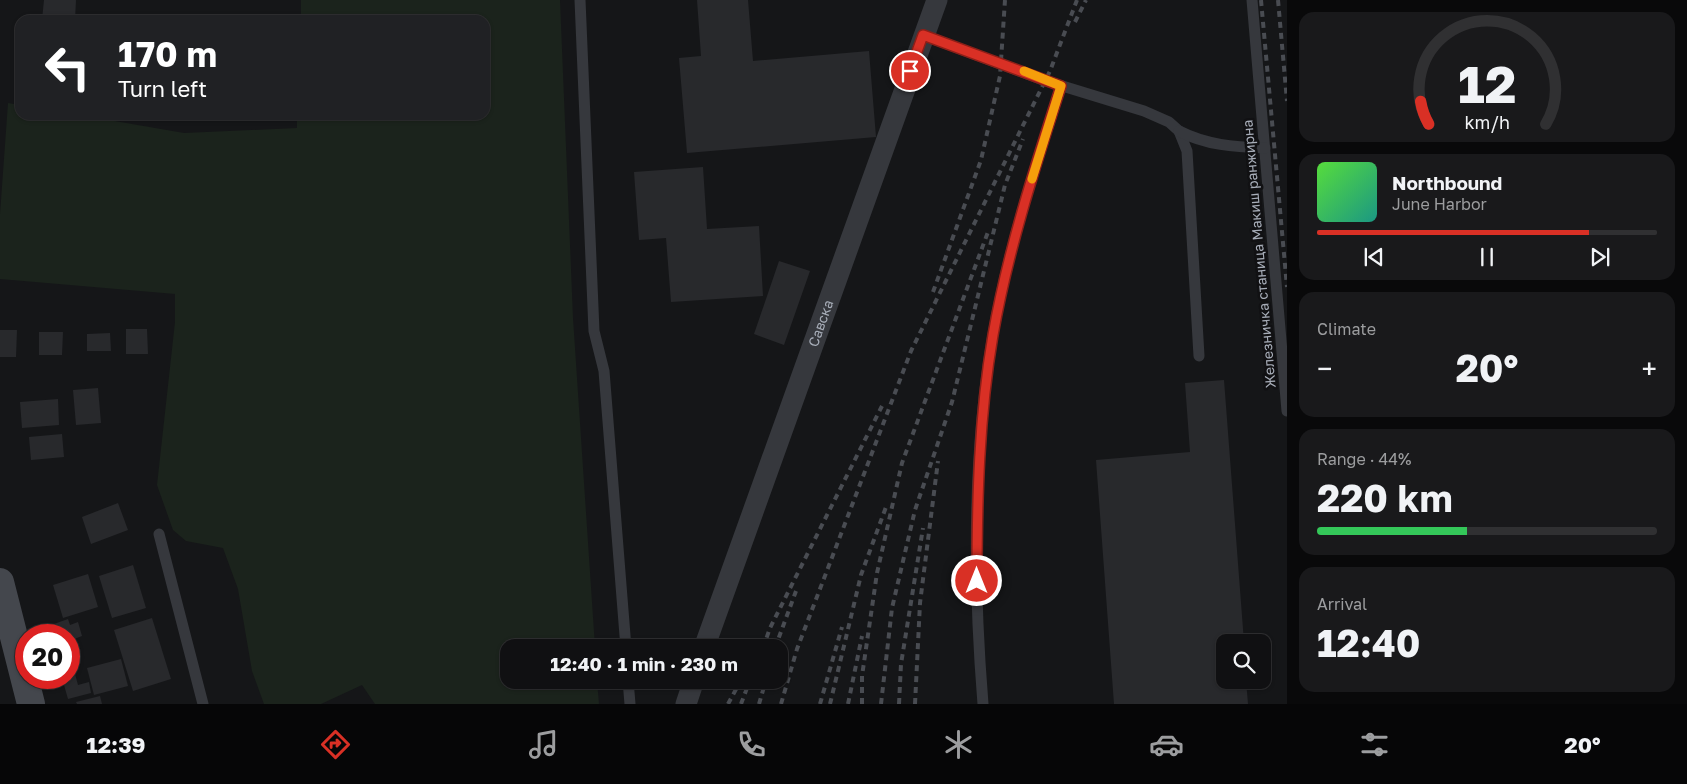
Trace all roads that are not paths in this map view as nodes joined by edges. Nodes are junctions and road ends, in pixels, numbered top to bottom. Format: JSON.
{"nodes":[{"id":1,"x":580,"y":0,"type":"edge"},
{"id":2,"x":937,"y":0,"type":"edge"},
{"id":3,"x":1252,"y":0,"type":"edge"},
{"id":4,"x":923,"y":35,"type":"junction"},
{"id":5,"x":1061,"y":86,"type":"junction"},
{"id":6,"x":1179,"y":131,"type":"junction"},
{"id":7,"x":1264,"y":148,"type":"junction"},
{"id":8,"x":1199,"y":356,"type":"dead end"},
{"id":9,"x":1287,"y":411,"type":"edge"},
{"id":10,"x":159,"y":534,"type":"dead end"},
{"id":11,"x":0,"y":582,"type":"edge"},
{"id":12,"x":625,"y":639,"type":"edge"},
{"id":13,"x":707,"y":639,"type":"edge"},
{"id":14,"x":629,"y":689,"type":"edge"},
{"id":15,"x":691,"y":689,"type":"edge"},
{"id":16,"x":31,"y":704,"type":"edge"},
{"id":17,"x":202,"y":704,"type":"edge"},
{"id":18,"x":630,"y":704,"type":"edge"},
{"id":19,"x":686,"y":704,"type":"edge"},
{"id":20,"x":983,"y":704,"type":"edge"}],
"edges":[{"from":1,"to":12,"type":"lane"},
{"from":2,"to":4,"type":"street","name":"Савска"},
{"from":3,"to":7,"type":"lane","name":"Железничка станица Макиш ранжирна"},
{"from":4,"to":5,"type":"lane"},
{"from":4,"to":13,"type":"street","name":"Савска"},
{"from":5,"to":6,"type":"lane"},
{"from":5,"to":20,"type":"lane"},
{"from":6,"to":7,"type":"lane"},
{"from":6,"to":8,"type":"lane"},
{"from":7,"to":9,"type":"lane","name":"Железничка станица Макиш ранжирна"},
{"from":10,"to":17,"type":"lane"},
{"from":11,"to":16,"type":"main road"},
{"from":14,"to":18,"type":"lane"},
{"from":15,"to":19,"type":"street"}]}
